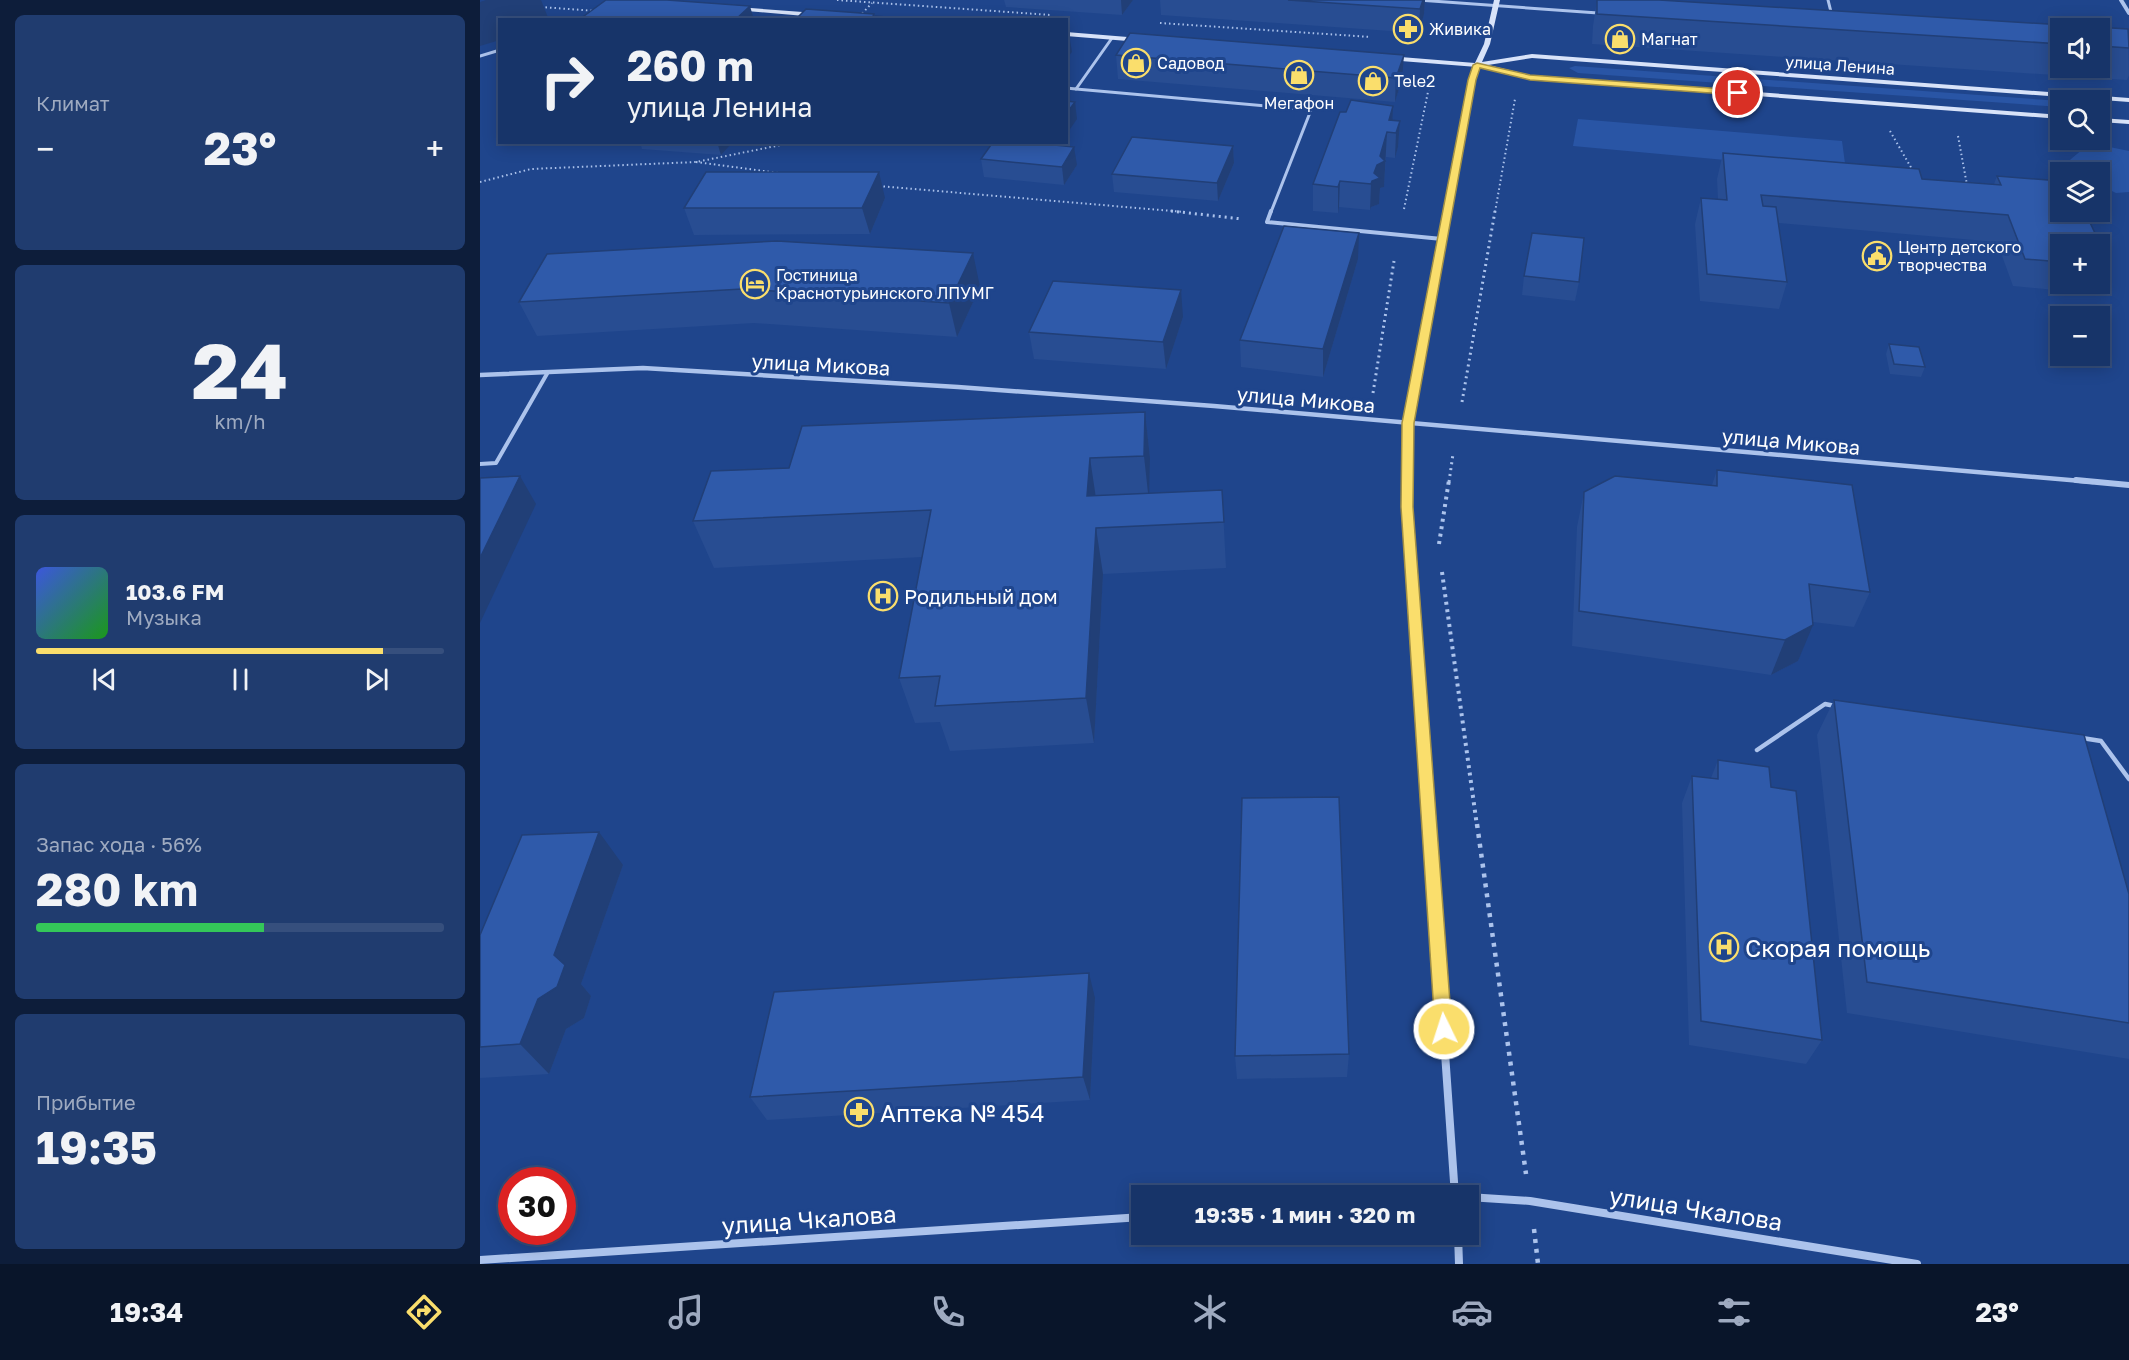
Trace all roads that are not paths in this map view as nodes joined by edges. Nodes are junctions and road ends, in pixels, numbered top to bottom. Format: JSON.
{"nodes":[{"id":1,"x":1418,"y":0,"type":"edge"},
{"id":2,"x":1828,"y":0,"type":"edge"},
{"id":3,"x":2121,"y":0,"type":"edge"},
{"id":4,"x":1496,"y":3,"type":"edge"},
{"id":5,"x":732,"y":9,"type":"edge"},
{"id":6,"x":2129,"y":13,"type":"edge"},
{"id":7,"x":1601,"y":14,"type":"edge"},
{"id":8,"x":824,"y":16,"type":"edge"},
{"id":9,"x":799,"y":17,"type":"edge"},
{"id":10,"x":1832,"y":21,"type":"edge"},
{"id":11,"x":1068,"y":34,"type":"edge"},
{"id":12,"x":1112,"y":38,"type":"junction"},
{"id":13,"x":1147,"y":40,"type":"edge"},
{"id":14,"x":498,"y":51,"type":"edge"},
{"id":15,"x":480,"y":56,"type":"edge"},
{"id":16,"x":1380,"y":57,"type":"edge"},
{"id":17,"x":1477,"y":65,"type":"junction"},
{"id":18,"x":1068,"y":88,"type":"edge"},
{"id":19,"x":1076,"y":89,"type":"junction"},
{"id":20,"x":2129,"y":100,"type":"edge"},
{"id":21,"x":2050,"y":116,"type":"edge"},
{"id":22,"x":2110,"y":121,"type":"edge"},
{"id":23,"x":2129,"y":122,"type":"edge"},
{"id":24,"x":1442,"y":239,"type":"junction"},
{"id":25,"x":548,"y":372,"type":"junction"},
{"id":26,"x":480,"y":375,"type":"edge"},
{"id":27,"x":1408,"y":423,"type":"junction"},
{"id":28,"x":480,"y":464,"type":"edge"},
{"id":29,"x":2129,"y":485,"type":"edge"},
{"id":30,"x":1848,"y":707,"type":"edge"},
{"id":31,"x":2078,"y":738,"type":"edge"},
{"id":32,"x":1757,"y":750,"type":"dead end"},
{"id":33,"x":2129,"y":779,"type":"edge"},
{"id":34,"x":1454,"y":1185,"type":"edge"},
{"id":35,"x":1479,"y":1198,"type":"edge"},
{"id":36,"x":1131,"y":1218,"type":"edge"},
{"id":37,"x":1458,"y":1245,"type":"edge"},
{"id":38,"x":480,"y":1260,"type":"edge"},
{"id":39,"x":1459,"y":1264,"type":"edge"},
{"id":40,"x":1917,"y":1264,"type":"edge"}],
"edges":[{"from":1,"to":4,"type":"lane"},
{"from":2,"to":10,"type":"lane"},
{"from":3,"to":6,"type":"street"},
{"from":4,"to":7,"type":"lane"},
{"from":4,"to":17,"type":"main road"},
{"from":5,"to":9,"type":"main road"},
{"from":8,"to":9,"type":"main road"},
{"from":11,"to":12,"type":"main road"},
{"from":12,"to":13,"type":"main road"},
{"from":12,"to":19,"type":"lane"},
{"from":14,"to":15,"type":"lane"},
{"from":16,"to":17,"type":"main road","name":"улица Ленина"},
{"from":17,"to":20,"type":"main road","name":"улица Ленина"},
{"from":17,"to":21,"type":"main road","name":"улица Ленина"},
{"from":17,"to":24,"type":"street"},
{"from":18,"to":19,"type":"lane"},
{"from":19,"to":24,"type":"lane"},
{"from":22,"to":23,"type":"main road"},
{"from":24,"to":27,"type":"street"},
{"from":25,"to":26,"type":"street","name":"улица Микова"},
{"from":25,"to":27,"type":"street","name":"улица Микова"},
{"from":25,"to":28,"type":"lane"},
{"from":27,"to":29,"type":"street","name":"улица Микова"},
{"from":27,"to":34,"type":"street"},
{"from":30,"to":32,"type":"lane"},
{"from":31,"to":33,"type":"lane"},
{"from":35,"to":40,"type":"street","name":"улица Чкалова"},
{"from":36,"to":38,"type":"street","name":"улица Чкалова"},
{"from":37,"to":39,"type":"street"}]}
